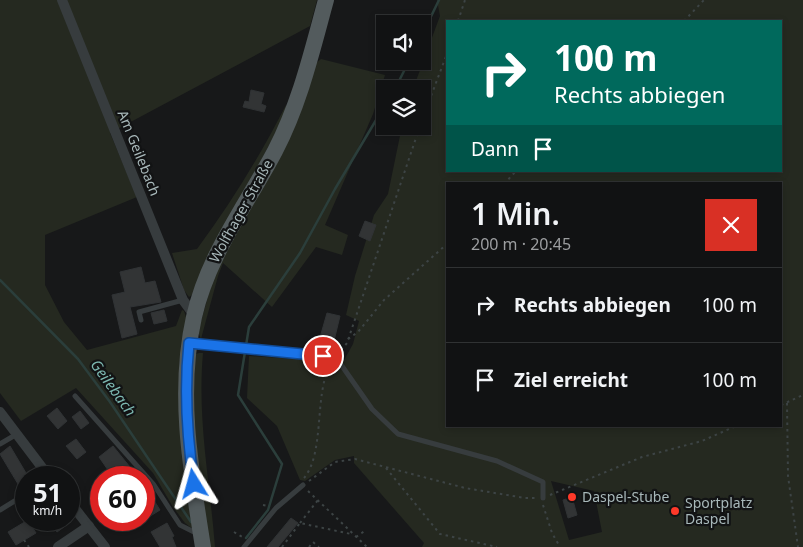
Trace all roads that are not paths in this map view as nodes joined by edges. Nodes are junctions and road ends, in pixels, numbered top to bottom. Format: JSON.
{"nodes":[{"id":1,"x":62,"y":0,"type":"edge"},
{"id":2,"x":326,"y":0,"type":"edge"},
{"id":3,"x":183,"y":300,"type":"junction"},
{"id":4,"x":194,"y":315,"type":"junction"},
{"id":5,"x":141,"y":320,"type":"dead end"},
{"id":6,"x":189,"y":343,"type":"junction"},
{"id":7,"x":325,"y":348,"type":"dead end"},
{"id":8,"x":323,"y":356,"type":"junction"},
{"id":9,"x":75,"y":396,"type":"dead end"},
{"id":10,"x":0,"y":412,"type":"edge"},
{"id":11,"x":17,"y":434,"type":"junction"},
{"id":12,"x":0,"y":444,"type":"edge"},
{"id":13,"x":41,"y":466,"type":"edge"},
{"id":14,"x":303,"y":485,"type":"road end"},
{"id":15,"x":543,"y":498,"type":"road end"},
{"id":16,"x":15,"y":501,"type":"edge"},
{"id":17,"x":0,"y":510,"type":"edge"},
{"id":18,"x":80,"y":515,"type":"edge"},
{"id":19,"x":89,"y":526,"type":"junction"},
{"id":20,"x":202,"y":541,"type":"edge"},
{"id":21,"x":58,"y":547,"type":"edge"},
{"id":22,"x":106,"y":547,"type":"edge"},
{"id":23,"x":244,"y":547,"type":"edge"}],
"edges":[{"from":1,"to":3,"type":"street","name":"Am Geilebach"},
{"from":2,"to":4,"type":"main road","name":"Wolfhager Straße"},
{"from":3,"to":4,"type":"street","name":"Am Geilebach"},
{"from":3,"to":5,"type":"lane"},
{"from":4,"to":6,"type":"main road","name":"Wolfhager Straße"},
{"from":6,"to":8,"type":"lane"},
{"from":6,"to":20,"type":"main road","name":"Wolfhager Straße"},
{"from":7,"to":8,"type":"lane"},
{"from":8,"to":15,"type":"lane"},
{"from":9,"to":20,"type":"lane"},
{"from":10,"to":11,"type":"street"},
{"from":11,"to":12,"type":"lane"},
{"from":11,"to":13,"type":"street"},
{"from":14,"to":23,"type":"lane"},
{"from":16,"to":17,"type":"lane"},
{"from":18,"to":19,"type":"street"},
{"from":19,"to":21,"type":"street"},
{"from":19,"to":22,"type":"street"}]}
